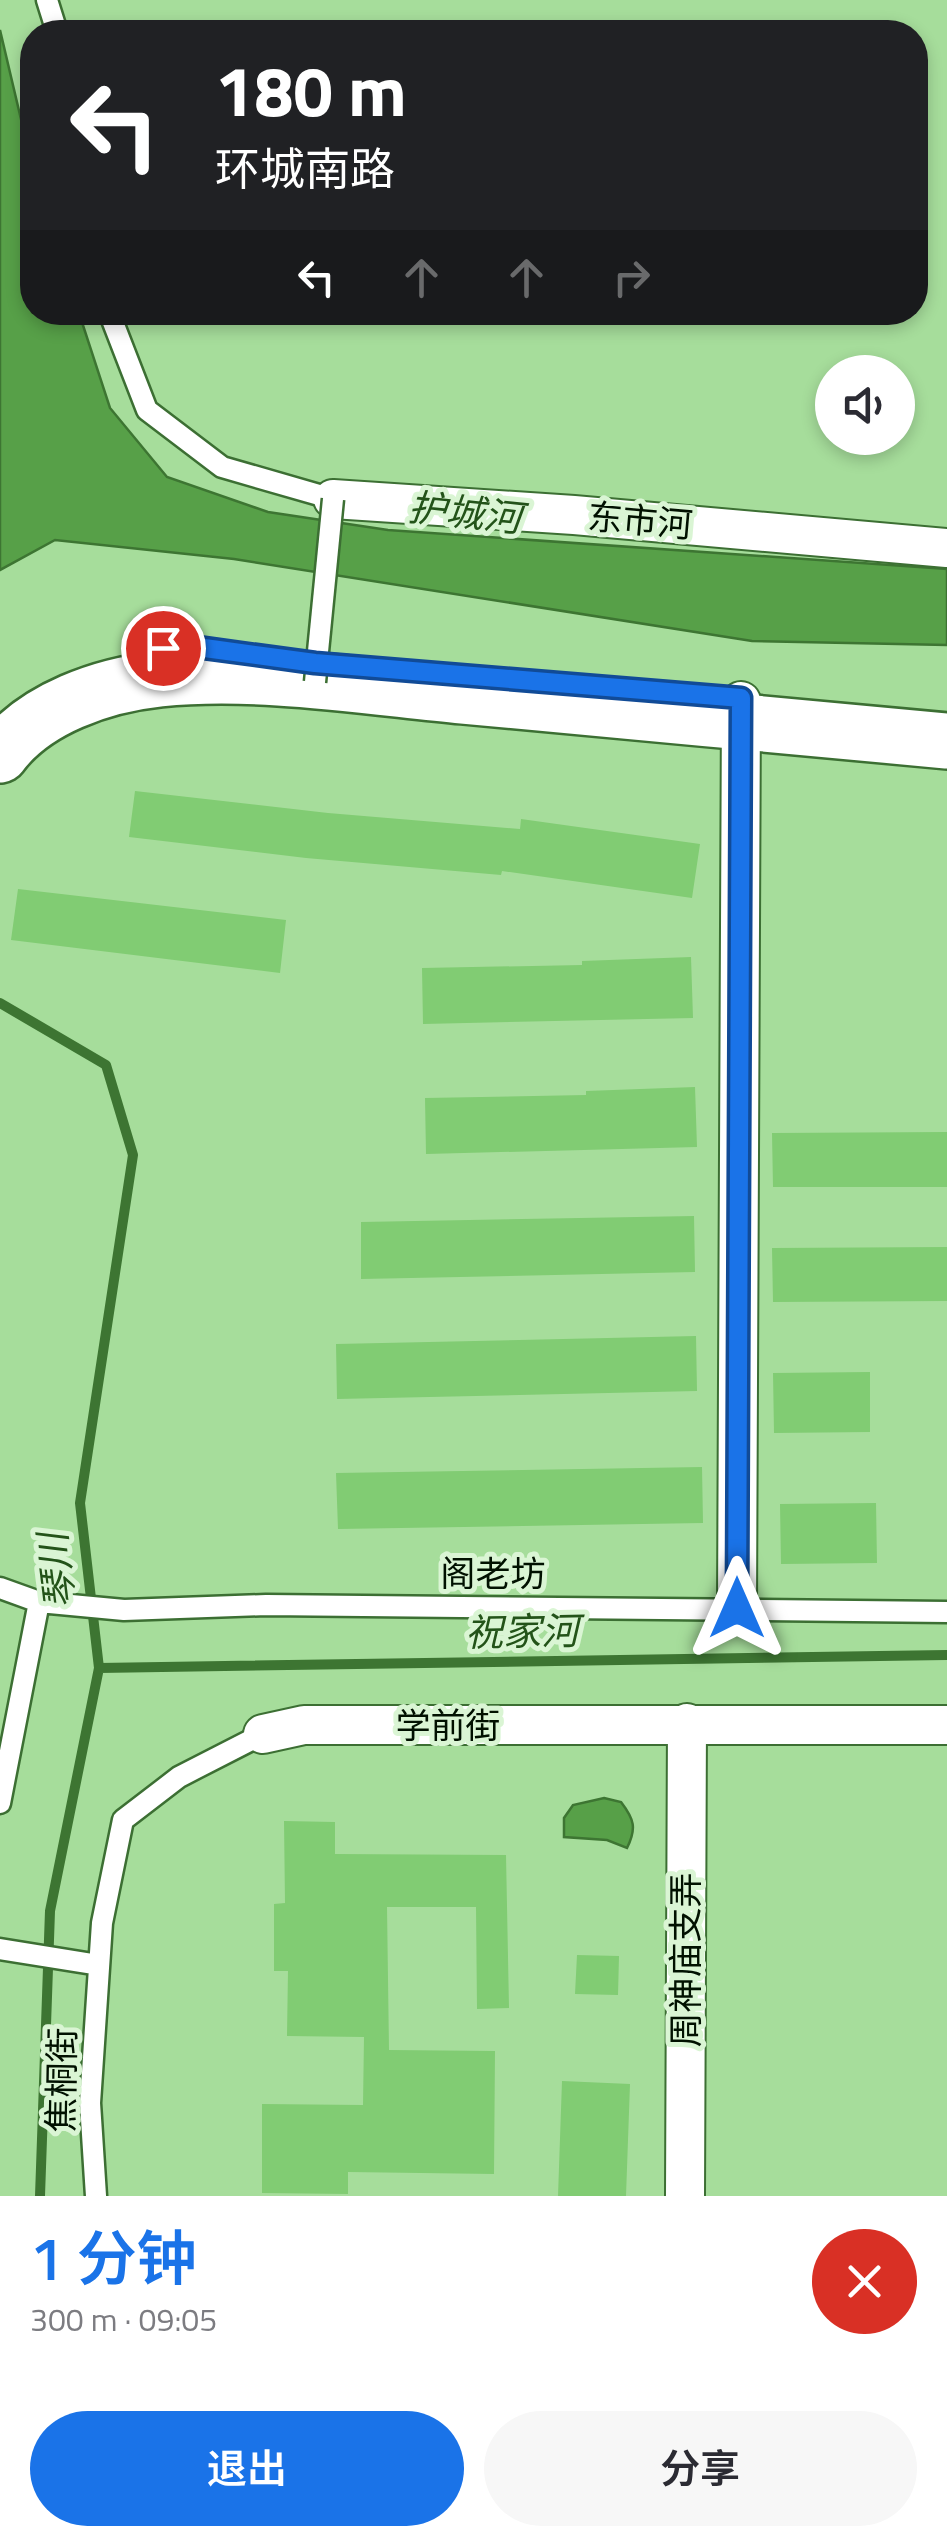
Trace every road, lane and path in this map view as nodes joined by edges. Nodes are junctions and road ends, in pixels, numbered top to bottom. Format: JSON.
{"nodes":[{"id":1,"x":114,"y":325,"type":"edge"},
{"id":2,"x":333,"y":499,"type":"junction"},
{"id":3,"x":947,"y":548,"type":"edge"},
{"id":4,"x":315,"y":672,"type":"junction"},
{"id":5,"x":741,"y":710,"type":"junction"},
{"id":6,"x":947,"y":718,"type":"edge"},
{"id":7,"x":0,"y":725,"type":"edge"},
{"id":8,"x":947,"y":741,"type":"edge"},
{"id":9,"x":0,"y":755,"type":"edge"},
{"id":10,"x":0,"y":1588,"type":"edge"},
{"id":11,"x":39,"y":1602,"type":"junction"},
{"id":12,"x":737,"y":1608,"type":"junction"},
{"id":13,"x":947,"y":1612,"type":"edge"},
{"id":14,"x":688,"y":1723,"type":"junction"},
{"id":15,"x":947,"y":1725,"type":"edge"},
{"id":16,"x":263,"y":1734,"type":"joint"},
{"id":17,"x":0,"y":1803,"type":"edge"},
{"id":18,"x":0,"y":1949,"type":"edge"},
{"id":19,"x":99,"y":1965,"type":"junction"},
{"id":20,"x":96,"y":2196,"type":"edge"},
{"id":21,"x":685,"y":2196,"type":"edge"}],
"edges":[{"from":1,"to":2,"type":"lane"},
{"from":2,"to":3,"type":"street","name":"东市河"},
{"from":2,"to":4,"type":"lane","bridge":true},
{"from":4,"to":5,"type":"main road"},
{"from":4,"to":7,"type":"main road"},
{"from":4,"to":9,"type":"main road"},
{"from":5,"to":6,"type":"main road"},
{"from":5,"to":8,"type":"main road"},
{"from":5,"to":12,"type":"street"},
{"from":10,"to":11,"type":"lane","name":"阁老坊"},
{"from":11,"to":12,"type":"lane","name":"阁老坊"},
{"from":11,"to":17,"type":"lane"},
{"from":12,"to":13,"type":"lane","name":"阁老坊"},
{"from":14,"to":15,"type":"street","name":"学前街"},
{"from":14,"to":16,"type":"street","name":"学前街"},
{"from":14,"to":21,"type":"street","name":"周神庙支弄"},
{"from":16,"to":19,"type":"lane","name":"学前街"},
{"from":18,"to":19,"type":"lane"},
{"from":19,"to":20,"type":"lane","name":"焦桐街"}]}
